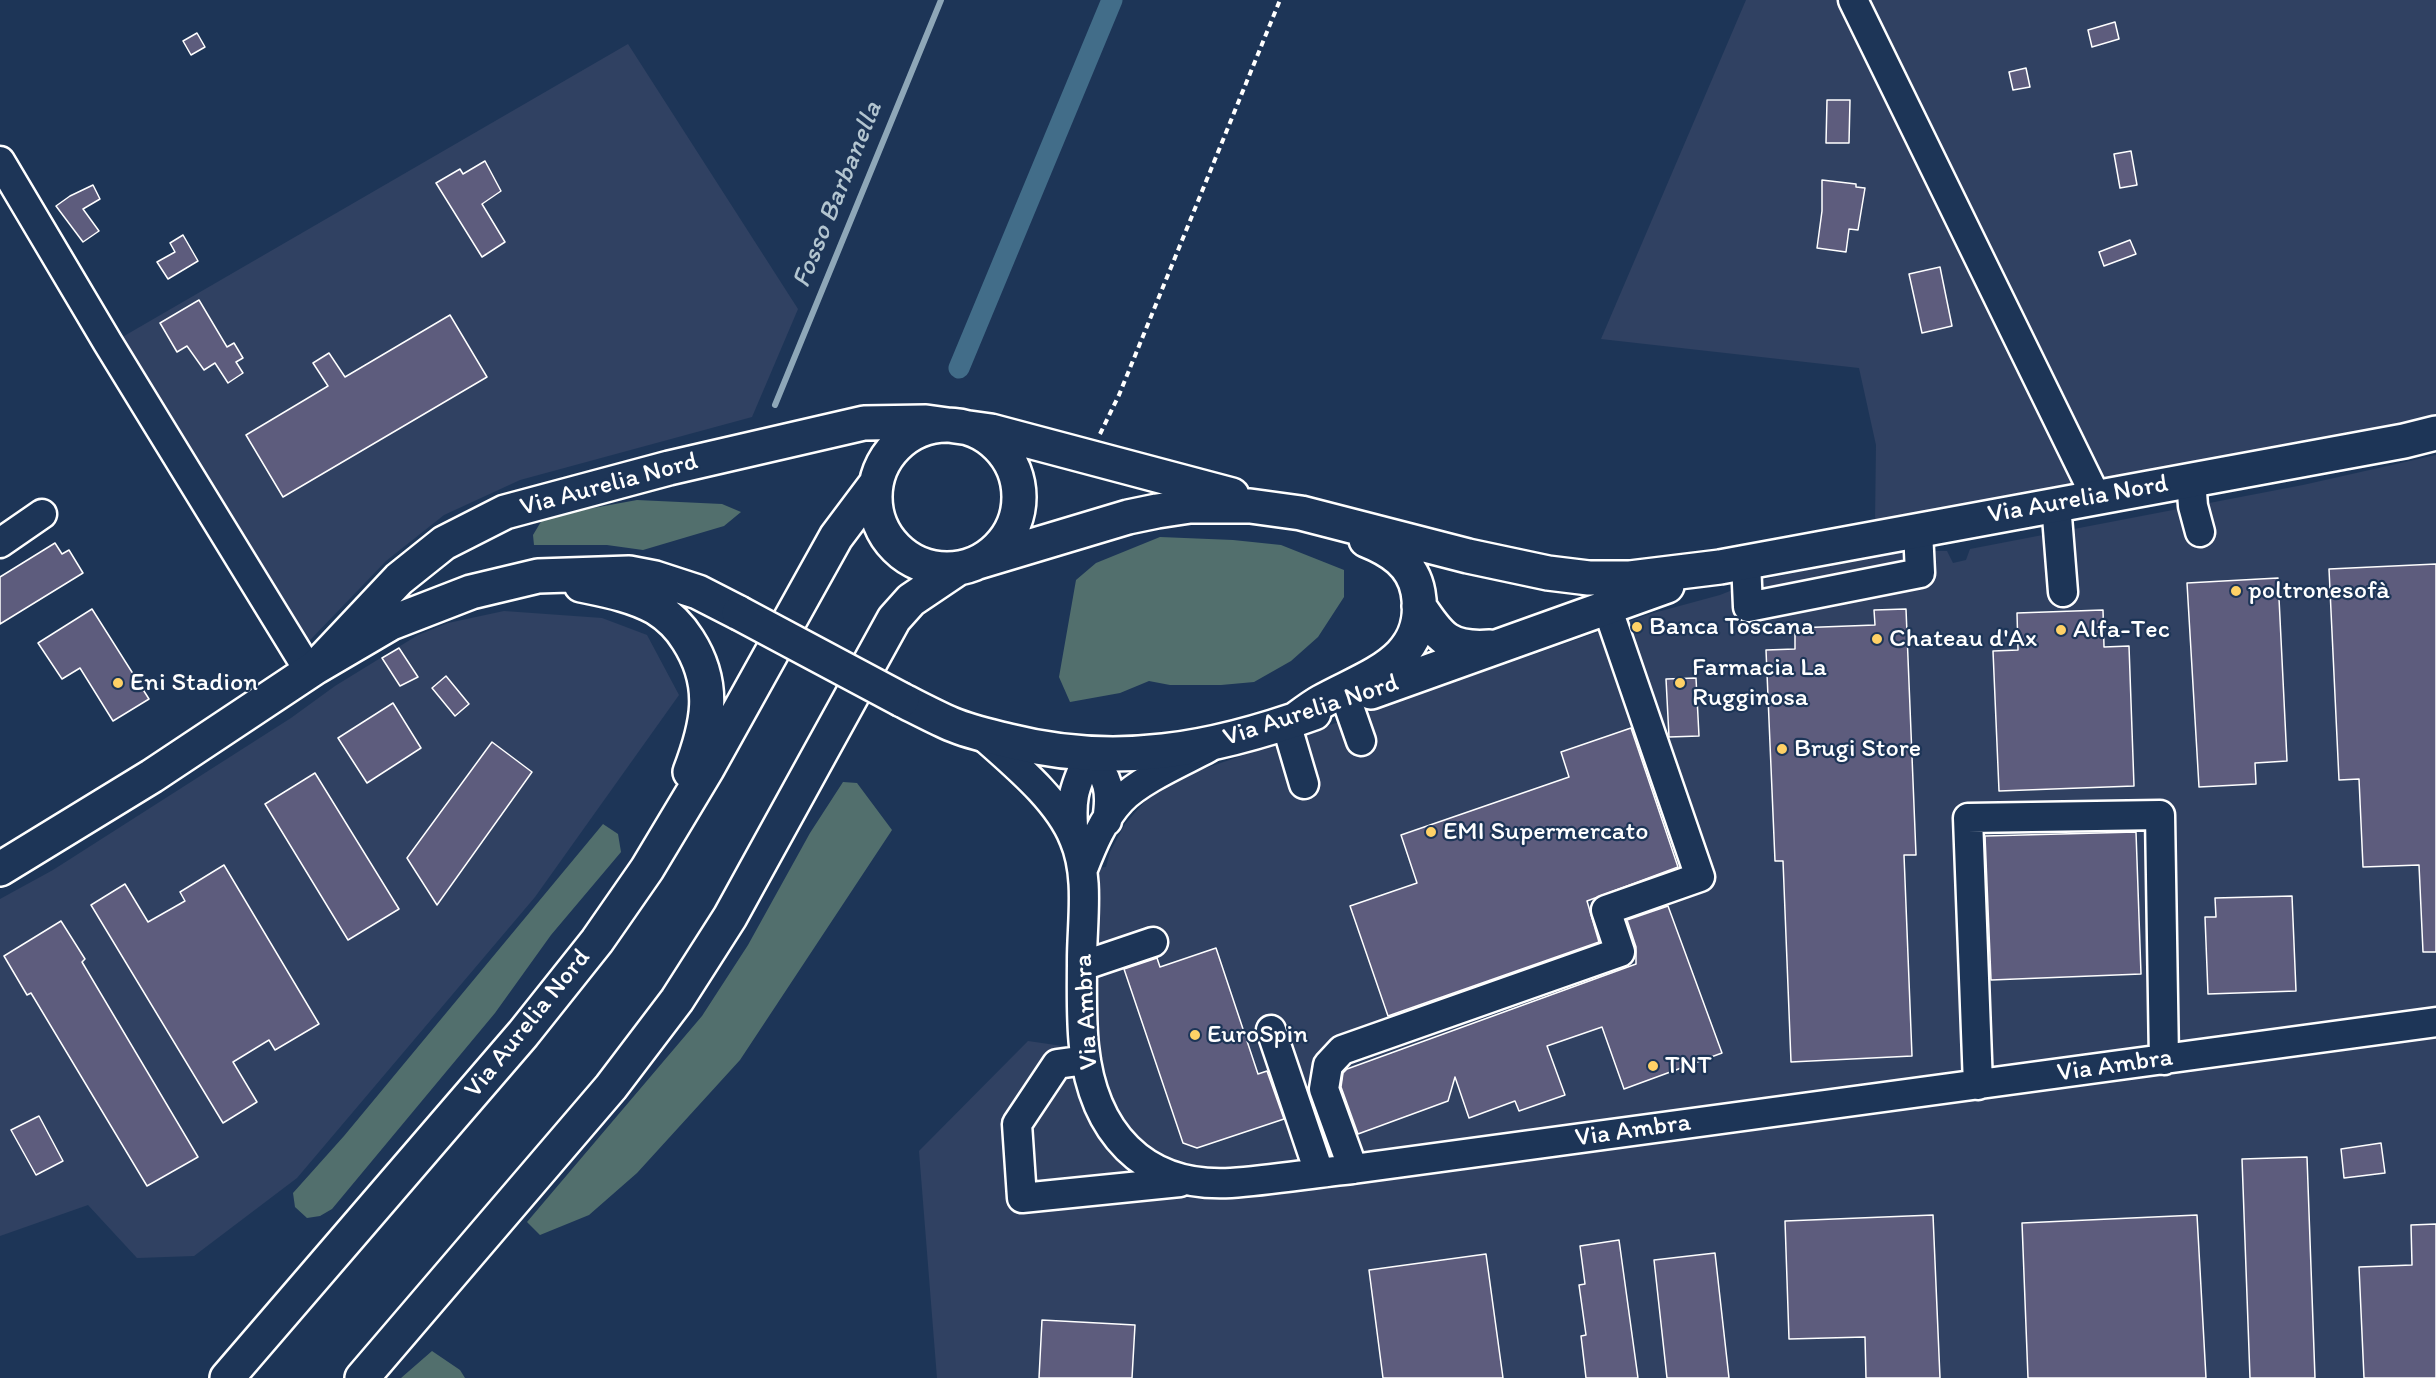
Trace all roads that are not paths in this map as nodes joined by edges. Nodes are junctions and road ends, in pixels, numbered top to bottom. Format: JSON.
{"nodes":[{"id":1,"x":1853,"y":0,"type":"edge"},
{"id":2,"x":0,"y":161,"type":"edge"},
{"id":3,"x":957,"y":425,"type":"junction"},
{"id":4,"x":2436,"y":433,"type":"edge"},
{"id":5,"x":2191,"y":479,"type":"junction"},
{"id":6,"x":875,"y":485,"type":"junction"},
{"id":7,"x":2096,"y":497,"type":"junction"},
{"id":8,"x":2056,"y":504,"type":"junction"},
{"id":9,"x":1301,"y":513,"type":"junction"},
{"id":10,"x":42,"y":514,"type":"dead end"},
{"id":11,"x":1918,"y":530,"type":"junction"},
{"id":12,"x":2200,"y":532,"type":"dead end"},
{"id":13,"x":0,"y":543,"type":"edge"},
{"id":14,"x":1733,"y":564,"type":"junction"},
{"id":15,"x":968,"y":566,"type":"junction"},
{"id":16,"x":538,"y":576,"type":"junction"},
{"id":17,"x":2063,"y":592,"type":"dead end"},
{"id":18,"x":1419,"y":606,"type":"junction"},
{"id":19,"x":1607,"y":607,"type":"junction"},
{"id":20,"x":1499,"y":646,"type":"junction"},
{"id":21,"x":312,"y":669,"type":"junction"},
{"id":22,"x":1347,"y":701,"type":"junction"},
{"id":23,"x":1290,"y":722,"type":"junction"},
{"id":24,"x":982,"y":735,"type":"junction"},
{"id":25,"x":1361,"y":741,"type":"dead end"},
{"id":26,"x":1216,"y":743,"type":"junction"},
{"id":27,"x":1089,"y":755,"type":"junction"},
{"id":28,"x":1305,"y":784,"type":"dead end"},
{"id":29,"x":1107,"y":821,"type":"junction"},
{"id":30,"x":1074,"y":838,"type":"junction"},
{"id":31,"x":660,"y":848,"type":"junction"},
{"id":32,"x":6,"y":863,"type":"edge"},
{"id":33,"x":1083,"y":869,"type":"junction"},
{"id":34,"x":1153,"y":942,"type":"dead end"},
{"id":35,"x":1082,"y":966,"type":"junction"},
{"id":36,"x":2436,"y":1022,"type":"edge"},
{"id":37,"x":1271,"y":1030,"type":"dead end"},
{"id":38,"x":1086,"y":1060,"type":"junction"},
{"id":39,"x":2164,"y":1060,"type":"junction"},
{"id":40,"x":1978,"y":1085,"type":"junction"},
{"id":41,"x":1353,"y":1169,"type":"junction"},
{"id":42,"x":1319,"y":1172,"type":"junction"},
{"id":43,"x":1193,"y":1180,"type":"junction"},
{"id":44,"x":227,"y":1378,"type":"edge"},
{"id":45,"x":362,"y":1378,"type":"edge"}],
"edges":[{"from":1,"to":7,"type":"street"},
{"from":2,"to":21,"type":"street"},
{"from":3,"to":6,"type":"main road","name":"Via Aurelia Nord"},
{"from":3,"to":9,"type":"main road"},
{"from":3,"to":15,"type":"main road","name":"Via Aurelia Nord"},
{"from":3,"to":21,"type":"main road","name":"Via Aurelia Nord"},
{"from":4,"to":5,"type":"main road","name":"Via Aurelia Nord"},
{"from":5,"to":7,"type":"main road","name":"Via Aurelia Nord"},
{"from":5,"to":12,"type":"street"},
{"from":6,"to":15,"type":"main road","name":"Via Aurelia Nord"},
{"from":6,"to":31,"type":"main road","name":"Via Aurelia Nord"},
{"from":7,"to":8,"type":"main road","name":"Via Aurelia Nord"},
{"from":8,"to":11,"type":"main road","name":"Via Aurelia Nord"},
{"from":8,"to":17,"type":"street"},
{"from":9,"to":14,"type":"main road","name":"Via Aurelia Nord"},
{"from":9,"to":15,"type":"main road"},
{"from":9,"to":18,"type":"main road"},
{"from":10,"to":13,"type":"street"},
{"from":11,"to":14,"type":"main road","name":"Via Aurelia Nord"},
{"from":11,"to":14,"type":"street"},
{"from":14,"to":19,"type":"main road","name":"Via Aurelia Nord"},
{"from":15,"to":45,"type":"main road","name":"Via Aurelia Nord"},
{"from":16,"to":21,"type":"main road","name":"Via Aurelia Nord"},
{"from":16,"to":24,"type":"main road","name":"Via Aurelia Nord","bridge":true},
{"from":16,"to":31,"type":"main road"},
{"from":18,"to":20,"type":"main road"},
{"from":18,"to":23,"type":"main road"},
{"from":19,"to":20,"type":"main road","name":"Via Aurelia Nord"},
{"from":19,"to":41,"type":"street"},
{"from":20,"to":22,"type":"main road","name":"Via Aurelia Nord"},
{"from":21,"to":32,"type":"main road","name":"Via Aurelia Nord"},
{"from":22,"to":23,"type":"main road","name":"Via Aurelia Nord"},
{"from":22,"to":25,"type":"street"},
{"from":23,"to":26,"type":"main road","name":"Via Aurelia Nord"},
{"from":23,"to":28,"type":"street"},
{"from":24,"to":27,"type":"main road","name":"Via Aurelia Nord"},
{"from":24,"to":30,"type":"street"},
{"from":26,"to":27,"type":"main road","name":"Via Aurelia Nord"},
{"from":26,"to":29,"type":"street"},
{"from":27,"to":29,"type":"street"},
{"from":27,"to":30,"type":"street"},
{"from":29,"to":33,"type":"street"},
{"from":30,"to":33,"type":"street"},
{"from":31,"to":44,"type":"main road","name":"Via Aurelia Nord"},
{"from":33,"to":35,"type":"street","name":"Via Ambra"},
{"from":34,"to":35,"type":"street"},
{"from":35,"to":38,"type":"street","name":"Via Ambra"},
{"from":36,"to":39,"type":"street","name":"Via Ambra"},
{"from":37,"to":42,"type":"street"},
{"from":38,"to":43,"type":"street","name":"Via Ambra"},
{"from":38,"to":43,"type":"street"},
{"from":39,"to":40,"type":"street","name":"Via Ambra"},
{"from":39,"to":40,"type":"street"},
{"from":40,"to":41,"type":"street","name":"Via Ambra"},
{"from":41,"to":42,"type":"street","name":"Via Ambra"},
{"from":42,"to":43,"type":"street","name":"Via Ambra"}]}
